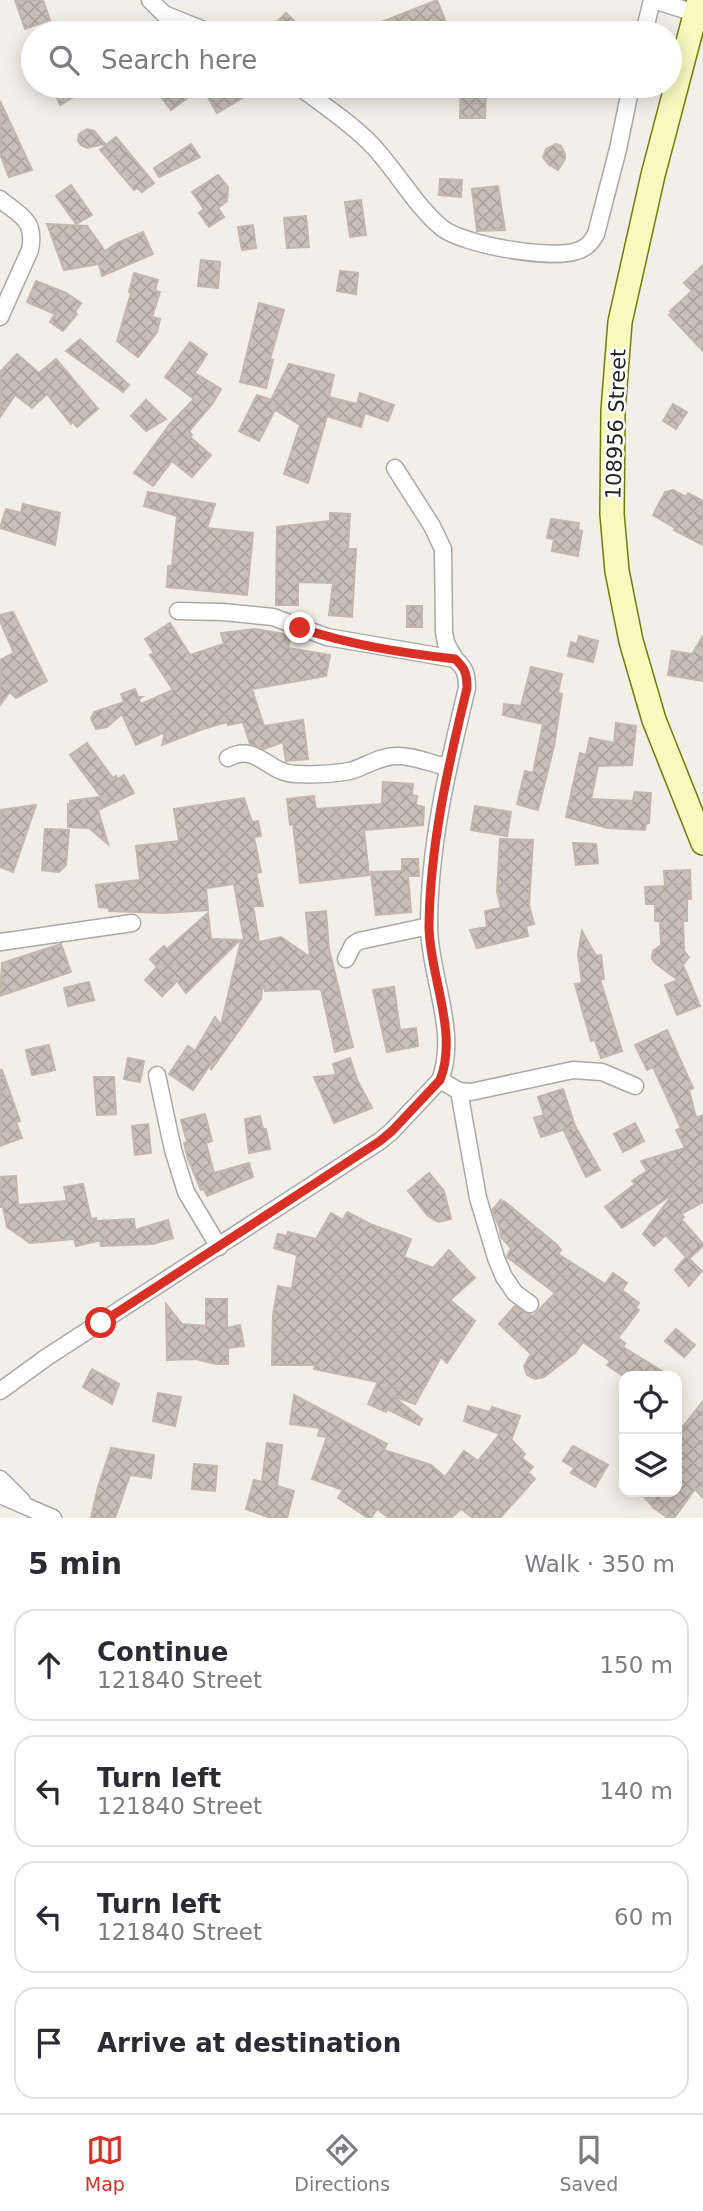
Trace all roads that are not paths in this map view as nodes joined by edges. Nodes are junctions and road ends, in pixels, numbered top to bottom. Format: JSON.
{"nodes":[{"id":1,"x":150,"y":0,"type":"edge"},
{"id":2,"x":653,"y":0,"type":"edge"},
{"id":3,"x":699,"y":10,"type":"edge"},
{"id":4,"x":183,"y":21,"type":"edge"},
{"id":5,"x":647,"y":21,"type":"edge"},
{"id":6,"x":682,"y":71,"type":"edge"},
{"id":7,"x":313,"y":98,"type":"edge"},
{"id":8,"x":629,"y":98,"type":"edge"},
{"id":9,"x":674,"y":98,"type":"edge"},
{"id":10,"x":0,"y":199,"type":"edge"},
{"id":11,"x":0,"y":317,"type":"edge"},
{"id":12,"x":396,"y":468,"type":"dead end"},
{"id":13,"x":178,"y":611,"type":"dead end"},
{"id":14,"x":455,"y":659,"type":"junction"},
{"id":15,"x":228,"y":758,"type":"dead end"},
{"id":16,"x":448,"y":767,"type":"junction"},
{"id":17,"x":703,"y":843,"type":"edge"},
{"id":18,"x":132,"y":923,"type":"dead end"},
{"id":19,"x":429,"y":926,"type":"junction"},
{"id":20,"x":0,"y":942,"type":"edge"},
{"id":21,"x":346,"y":959,"type":"dead end"},
{"id":22,"x":157,"y":1075,"type":"dead end"},
{"id":23,"x":440,"y":1080,"type":"junction"},
{"id":24,"x":635,"y":1086,"type":"dead end"},
{"id":25,"x":459,"y":1091,"type":"junction"},
{"id":26,"x":219,"y":1247,"type":"junction"},
{"id":27,"x":530,"y":1304,"type":"dead end"},
{"id":28,"x":0,"y":1391,"type":"edge"},
{"id":29,"x":0,"y":1479,"type":"edge"},
{"id":30,"x":0,"y":1495,"type":"edge"},
{"id":31,"x":29,"y":1507,"type":"junction"},
{"id":32,"x":54,"y":1518,"type":"edge"}],
"edges":[{"from":1,"to":4,"type":"street"},
{"from":2,"to":3,"type":"street"},
{"from":2,"to":5,"type":"street"},
{"from":3,"to":6,"type":"street","name":"108956 Street"},
{"from":7,"to":8,"type":"street"},
{"from":9,"to":17,"type":"street","name":"108956 Street"},
{"from":10,"to":11,"type":"street"},
{"from":12,"to":14,"type":"street"},
{"from":13,"to":14,"type":"street"},
{"from":14,"to":16,"type":"street"},
{"from":15,"to":16,"type":"street"},
{"from":16,"to":19,"type":"street"},
{"from":18,"to":20,"type":"street"},
{"from":19,"to":21,"type":"street"},
{"from":19,"to":23,"type":"street"},
{"from":22,"to":26,"type":"street"},
{"from":23,"to":25,"type":"street"},
{"from":23,"to":26,"type":"street"},
{"from":24,"to":25,"type":"street"},
{"from":25,"to":27,"type":"street"},
{"from":26,"to":28,"type":"street"},
{"from":29,"to":31,"type":"street"},
{"from":30,"to":31,"type":"street"},
{"from":31,"to":32,"type":"street"}]}
